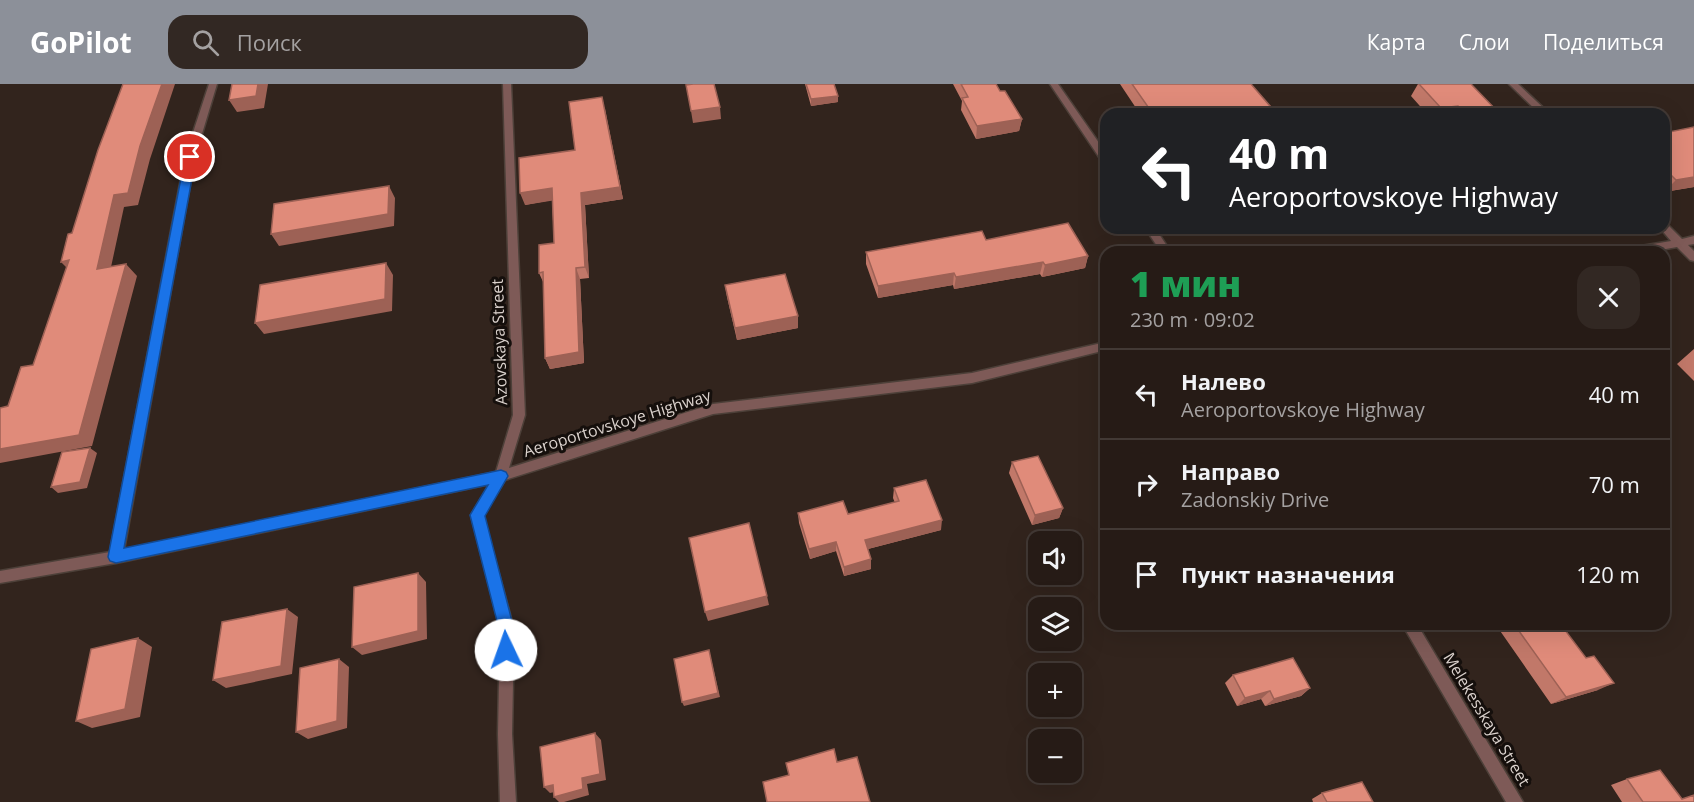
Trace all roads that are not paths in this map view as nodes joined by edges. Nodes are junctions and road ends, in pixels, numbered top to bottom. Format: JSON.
{"nodes":[{"id":1,"x":213,"y":84,"type":"edge"},
{"id":2,"x":507,"y":84,"type":"edge"},
{"id":3,"x":1054,"y":84,"type":"edge"},
{"id":4,"x":1513,"y":84,"type":"edge"},
{"id":5,"x":1539,"y":108,"type":"edge"},
{"id":6,"x":1100,"y":153,"type":"edge"},
{"id":7,"x":1670,"y":233,"type":"edge"},
{"id":8,"x":1694,"y":240,"type":"edge"},
{"id":9,"x":1680,"y":242,"type":"junction"},
{"id":10,"x":1660,"y":246,"type":"edge"},
{"id":11,"x":1694,"y":256,"type":"edge"},
{"id":12,"x":1100,"y":347,"type":"edge"},
{"id":13,"x":501,"y":476,"type":"junction"},
{"id":14,"x":116,"y":557,"type":"junction"},
{"id":15,"x":0,"y":577,"type":"edge"},
{"id":16,"x":1413,"y":630,"type":"edge"},
{"id":17,"x":508,"y":802,"type":"edge"},
{"id":18,"x":1515,"y":802,"type":"edge"}],
"edges":[{"from":1,"to":14,"type":"street"},
{"from":2,"to":13,"type":"street","name":"Azovskaya Street"},
{"from":3,"to":6,"type":"street"},
{"from":4,"to":5,"type":"street"},
{"from":7,"to":9,"type":"street"},
{"from":8,"to":9,"type":"street"},
{"from":9,"to":10,"type":"street"},
{"from":9,"to":11,"type":"street"},
{"from":12,"to":13,"type":"street","name":"Aeroportovskoye Highway"},
{"from":13,"to":14,"type":"street","name":"Aeroportovskoye Highway"},
{"from":13,"to":17,"type":"street","name":"Azovskaya Street"},
{"from":14,"to":15,"type":"street","name":"Aeroportovskoye Highway"},
{"from":16,"to":18,"type":"street","name":"Melekesskaya Street"}]}
